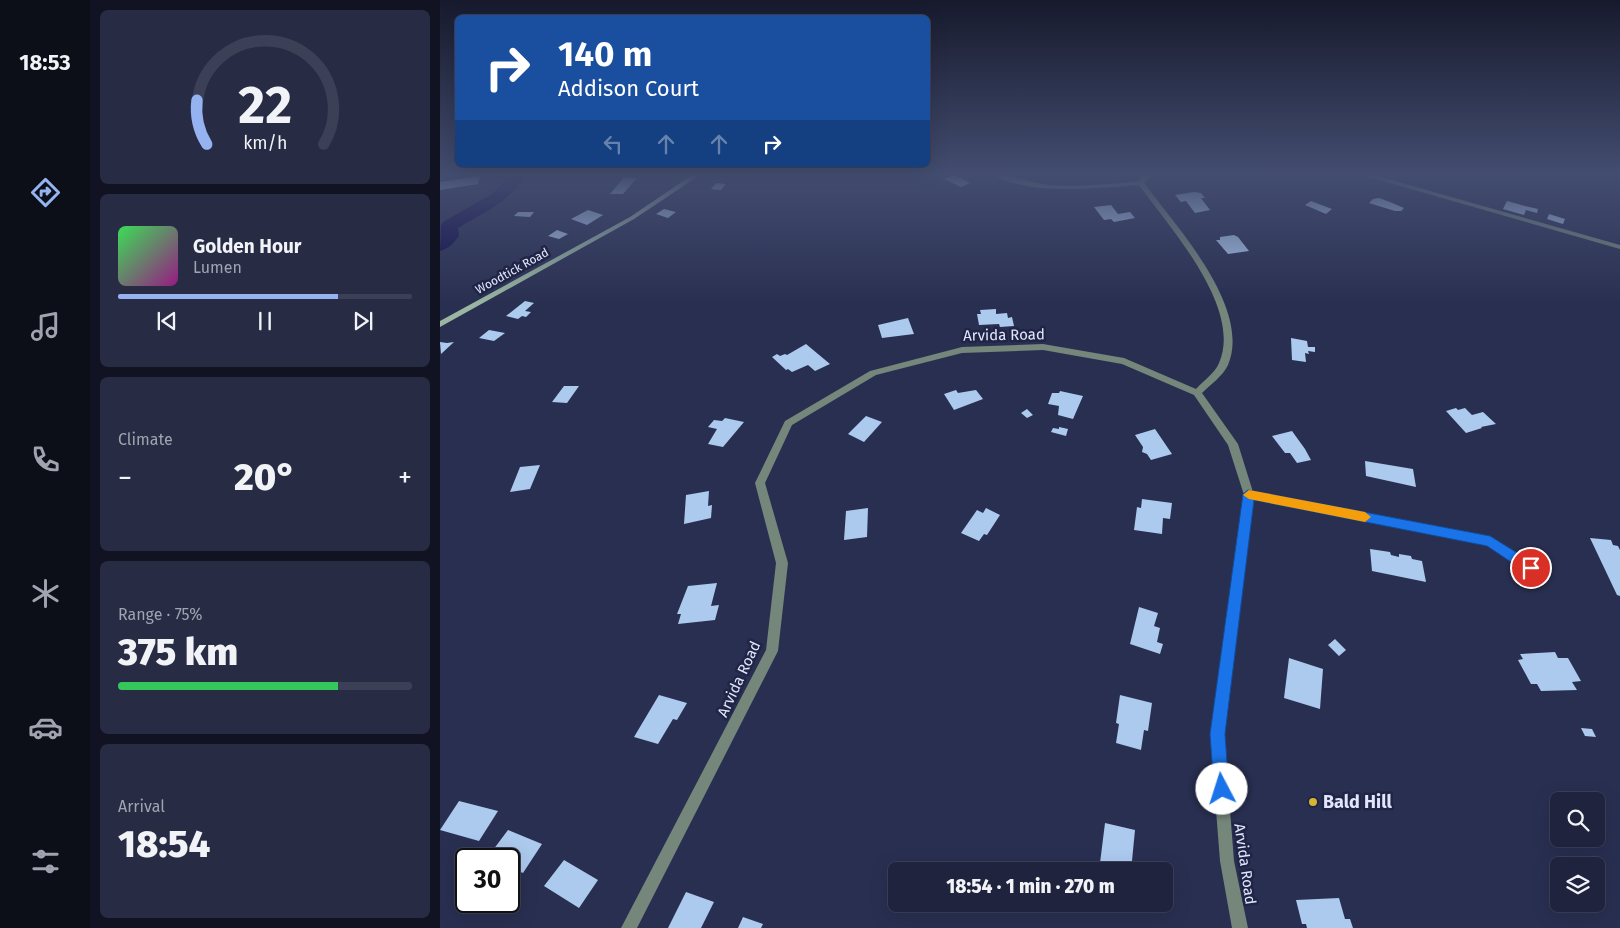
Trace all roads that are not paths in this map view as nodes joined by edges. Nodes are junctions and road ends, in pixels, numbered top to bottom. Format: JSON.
{"nodes":[{"id":1,"x":631,"y":218,"type":"edge"},
{"id":2,"x":1167,"y":218,"type":"edge"},
{"id":3,"x":1518,"y":218,"type":"edge"},
{"id":4,"x":1620,"y":247,"type":"edge"},
{"id":5,"x":440,"y":324,"type":"edge"},
{"id":6,"x":1197,"y":393,"type":"junction"},
{"id":7,"x":1248,"y":494,"type":"junction"},
{"id":8,"x":1531,"y":568,"type":"dead end"},
{"id":9,"x":629,"y":928,"type":"edge"},
{"id":10,"x":1240,"y":928,"type":"edge"}],
"edges":[{"from":1,"to":5,"type":"main road","name":"Woodtick Road"},
{"from":2,"to":6,"type":"street"},
{"from":3,"to":4,"type":"street"},
{"from":6,"to":7,"type":"street","name":"Arvida Road"},
{"from":6,"to":9,"type":"street","name":"Arvida Road"},
{"from":7,"to":8,"type":"street"},
{"from":7,"to":10,"type":"street","name":"Arvida Road"}]}
